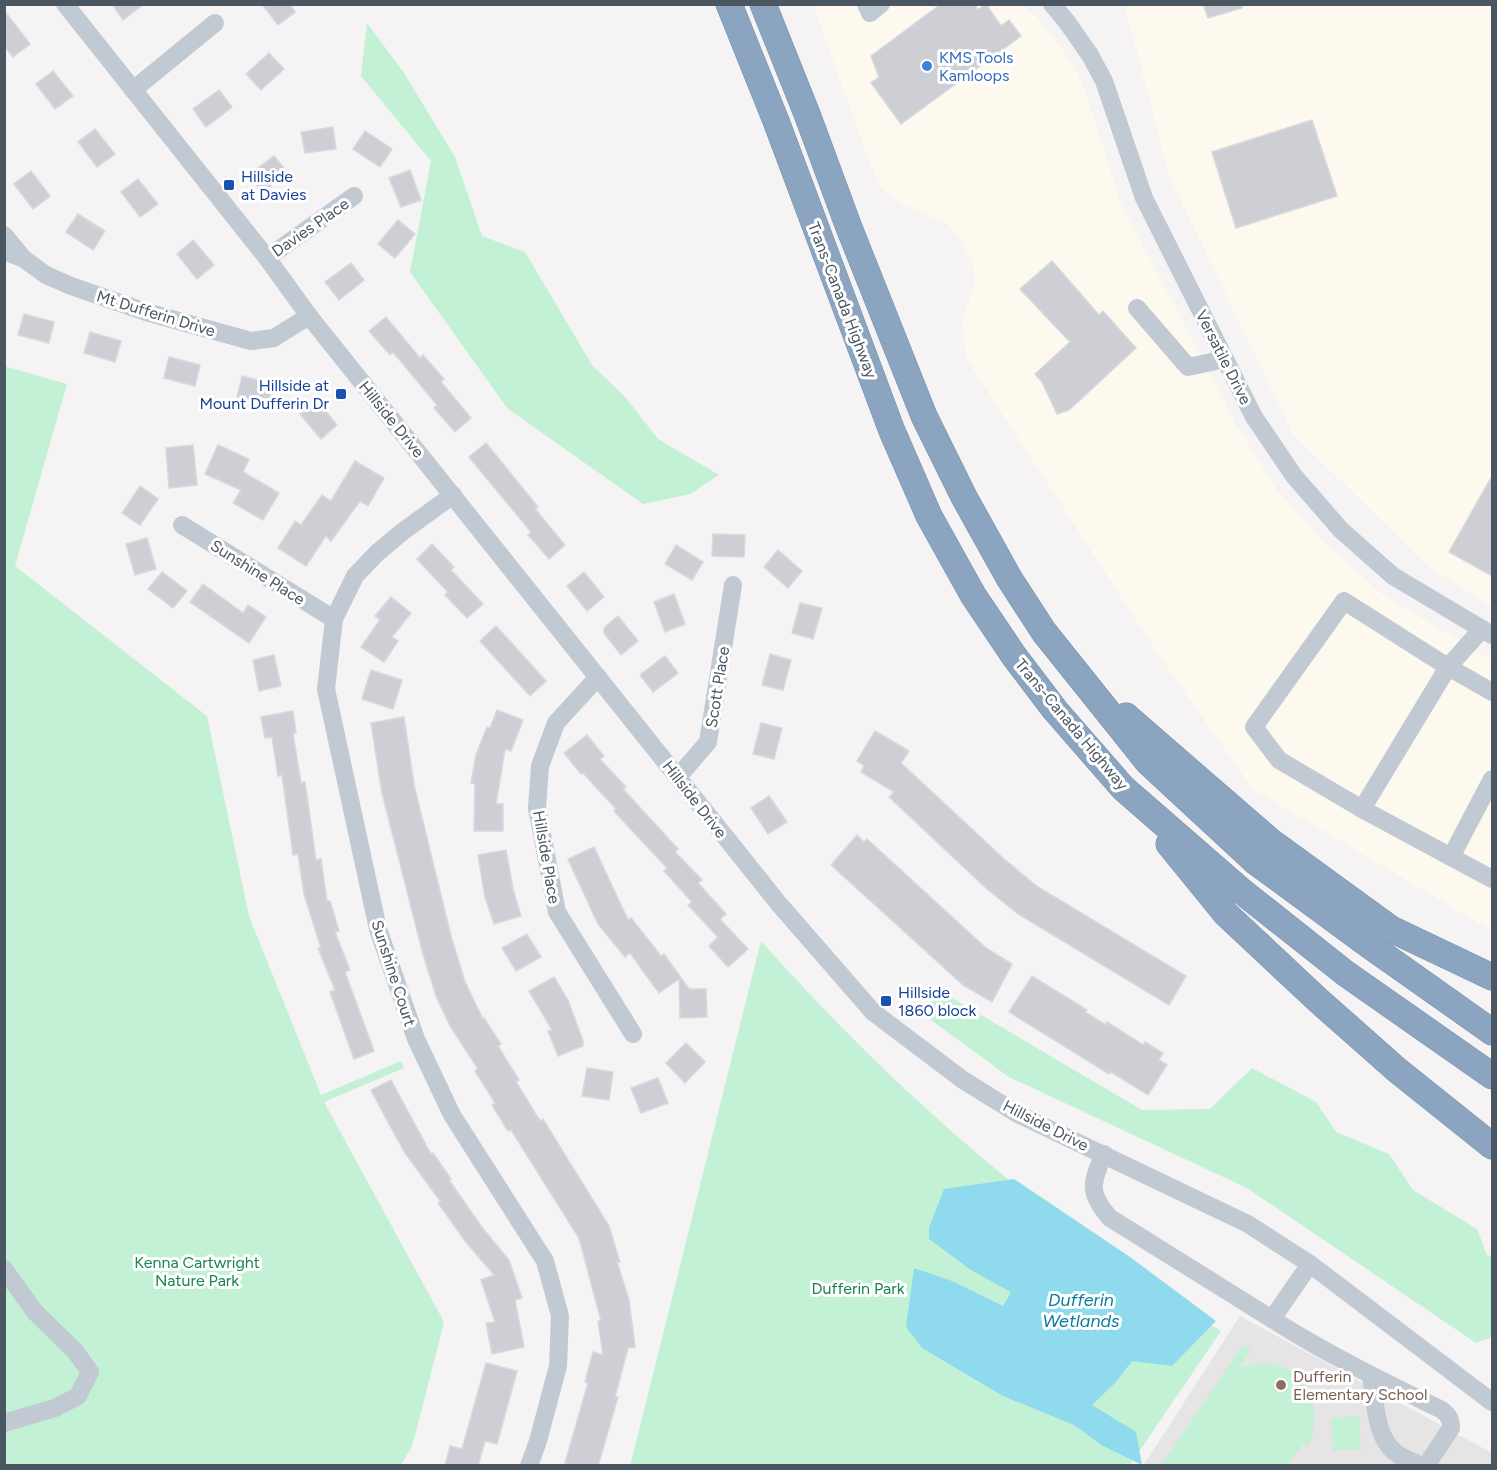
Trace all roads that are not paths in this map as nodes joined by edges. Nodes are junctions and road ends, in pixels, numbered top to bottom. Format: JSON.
{"nodes":[{"id":1,"x":65,"y":4,"type":"edge"},
{"id":2,"x":729,"y":4,"type":"edge"},
{"id":3,"x":763,"y":4,"type":"edge"},
{"id":4,"x":866,"y":4,"type":"edge"},
{"id":5,"x":881,"y":4,"type":"edge"},
{"id":6,"x":1052,"y":4,"type":"edge"},
{"id":7,"x":215,"y":23,"type":"dead end"},
{"id":8,"x":133,"y":90,"type":"junction"},
{"id":9,"x":354,"y":196,"type":"dead end"},
{"id":10,"x":4,"y":235,"type":"edge"},
{"id":11,"x":4,"y":252,"type":"edge"},
{"id":12,"x":267,"y":258,"type":"junction"},
{"id":13,"x":24,"y":260,"type":"junction"},
{"id":14,"x":1137,"y":308,"type":"dead end"},
{"id":15,"x":309,"y":316,"type":"junction"},
{"id":16,"x":1225,"y":359,"type":"junction"},
{"id":17,"x":453,"y":495,"type":"junction"},
{"id":18,"x":182,"y":525,"type":"dead end"},
{"id":19,"x":733,"y":585,"type":"dead end"},
{"id":20,"x":334,"y":619,"type":"junction"},
{"id":21,"x":1487,"y":632,"type":"edge"},
{"id":22,"x":1448,"y":667,"type":"junction"},
{"id":23,"x":1075,"y":672,"type":"junction"},
{"id":24,"x":598,"y":677,"type":"junction"},
{"id":25,"x":1492,"y":692,"type":"edge"},
{"id":26,"x":678,"y":777,"type":"junction"},
{"id":27,"x":1492,"y":779,"type":"edge"},
{"id":28,"x":1123,"y":788,"type":"junction"},
{"id":29,"x":1362,"y":809,"type":"junction"},
{"id":30,"x":1451,"y":857,"type":"junction"},
{"id":31,"x":1492,"y":879,"type":"edge"},
{"id":32,"x":1492,"y":977,"type":"edge"},
{"id":33,"x":1492,"y":1032,"type":"edge"},
{"id":34,"x":633,"y":1034,"type":"dead end"},
{"id":35,"x":1492,"y":1076,"type":"edge"},
{"id":36,"x":1492,"y":1146,"type":"edge"},
{"id":37,"x":1104,"y":1154,"type":"junction"},
{"id":38,"x":1310,"y":1264,"type":"junction"},
{"id":39,"x":4,"y":1269,"type":"edge"},
{"id":40,"x":1272,"y":1319,"type":"junction"},
{"id":41,"x":1371,"y":1376,"type":"junction"},
{"id":42,"x":1492,"y":1402,"type":"edge"},
{"id":43,"x":4,"y":1423,"type":"edge"},
{"id":44,"x":529,"y":1466,"type":"edge"},
{"id":45,"x":1424,"y":1466,"type":"edge"}],
"edges":[{"from":1,"to":8,"type":"street","name":"Hillside Drive"},
{"from":2,"to":28,"type":"highway","name":"Trans-Canada Highway"},
{"from":3,"to":23,"type":"highway","name":"Trans-Canada Highway"},
{"from":4,"to":5,"type":"street"},
{"from":6,"to":16,"type":"street","name":"Versatile Drive"},
{"from":7,"to":8,"type":"street"},
{"from":8,"to":12,"type":"street","name":"Hillside Drive"},
{"from":9,"to":12,"type":"street","name":"Davies Place"},
{"from":10,"to":13,"type":"street"},
{"from":11,"to":13,"type":"street","name":"Mt Dufferin Drive"},
{"from":12,"to":15,"type":"street","name":"Hillside Drive"},
{"from":13,"to":15,"type":"street","name":"Mt Dufferin Drive"},
{"from":14,"to":16,"type":"street"},
{"from":15,"to":17,"type":"street","name":"Hillside Drive"},
{"from":16,"to":21,"type":"street","name":"Versatile Drive"},
{"from":17,"to":20,"type":"street","name":"Sunshine Court"},
{"from":17,"to":24,"type":"street","name":"Hillside Drive"},
{"from":18,"to":20,"type":"street","name":"Sunshine Place"},
{"from":19,"to":26,"type":"street","name":"Scott Place"},
{"from":20,"to":44,"type":"street","name":"Sunshine Court"},
{"from":21,"to":22,"type":"street"},
{"from":22,"to":25,"type":"street"},
{"from":22,"to":29,"type":"street"},
{"from":22,"to":29,"type":"street"},
{"from":23,"to":32,"type":"highway"},
{"from":23,"to":33,"type":"highway","name":"Trans-Canada Highway"},
{"from":24,"to":26,"type":"street","name":"Hillside Drive"},
{"from":24,"to":34,"type":"street","name":"Hillside Place"},
{"from":26,"to":37,"type":"street","name":"Hillside Drive"},
{"from":27,"to":30,"type":"street"},
{"from":28,"to":35,"type":"highway","name":"Trans-Canada Highway"},
{"from":28,"to":36,"type":"highway"},
{"from":29,"to":30,"type":"street"},
{"from":30,"to":31,"type":"street"},
{"from":37,"to":38,"type":"street","name":"Hillside Drive"},
{"from":37,"to":40,"type":"street"},
{"from":38,"to":40,"type":"street"},
{"from":38,"to":42,"type":"street","name":"Hillside Drive"},
{"from":39,"to":43,"type":"street"},
{"from":40,"to":41,"type":"street"},
{"from":41,"to":45,"type":"street"},
{"from":41,"to":45,"type":"street"}]}
